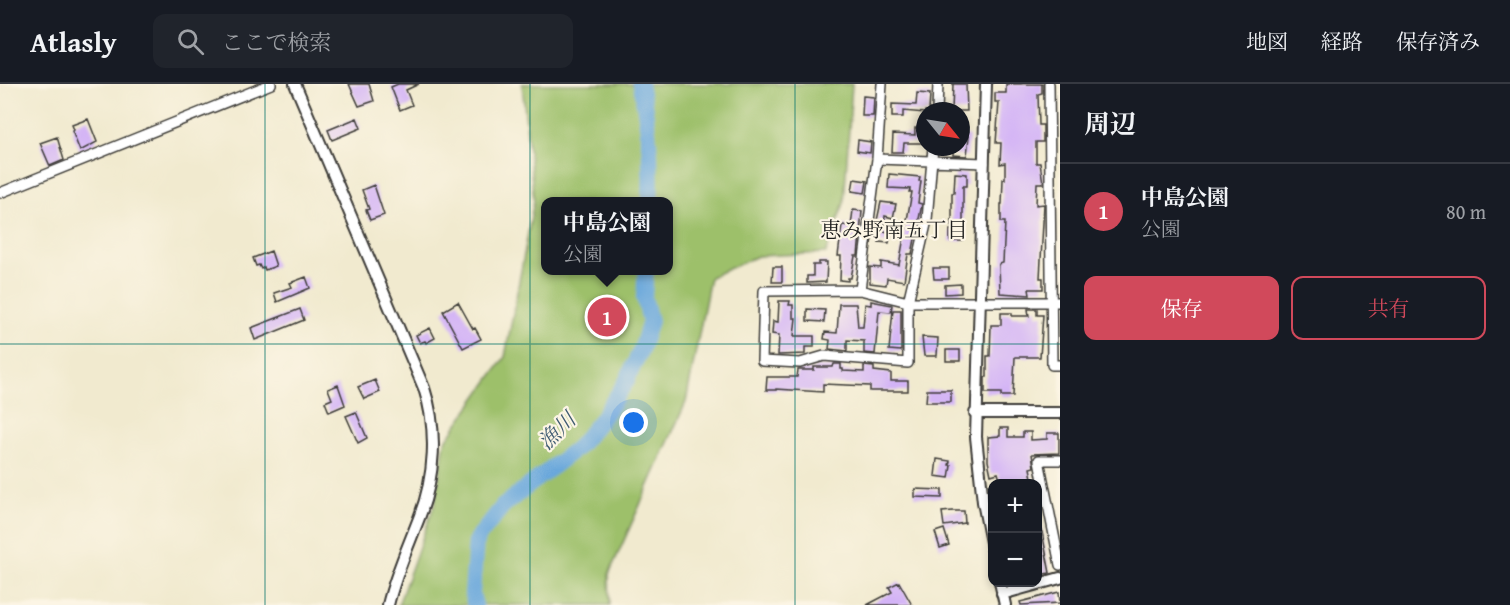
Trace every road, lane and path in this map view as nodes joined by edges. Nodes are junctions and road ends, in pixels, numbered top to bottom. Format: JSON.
{"nodes":[{"id":1,"x":271,"y":84,"type":"edge"},
{"id":2,"x":294,"y":84,"type":"edge"},
{"id":3,"x":882,"y":84,"type":"edge"},
{"id":4,"x":938,"y":84,"type":"edge"},
{"id":5,"x":986,"y":84,"type":"edge"},
{"id":6,"x":1049,"y":84,"type":"edge"},
{"id":7,"x":937,"y":102,"type":"edge"},
{"id":8,"x":1049,"y":134,"type":"junction"},
{"id":9,"x":1060,"y":134,"type":"edge"},
{"id":10,"x":932,"y":156,"type":"edge"},
{"id":11,"x":876,"y":159,"type":"junction"},
{"id":12,"x":931,"y":162,"type":"junction"},
{"id":13,"x":984,"y":163,"type":"junction"},
{"id":14,"x":0,"y":193,"type":"edge"},
{"id":15,"x":860,"y":290,"type":"junction"},
{"id":16,"x":908,"y":302,"type":"junction"},
{"id":17,"x":979,"y":302,"type":"junction"},
{"id":18,"x":1055,"y":302,"type":"edge"},
{"id":19,"x":1060,"y":365,"type":"edge"},
{"id":20,"x":1060,"y":413,"type":"edge"},
{"id":21,"x":975,"y":414,"type":"junction"},
{"id":22,"x":1060,"y":460,"type":"edge"},
{"id":23,"x":1055,"y":518,"type":"edge"},
{"id":24,"x":990,"y":533,"type":"edge"},
{"id":25,"x":1060,"y":565,"type":"edge"},
{"id":26,"x":1060,"y":578,"type":"edge"},
{"id":27,"x":1002,"y":594,"type":"edge"},
{"id":28,"x":388,"y":605,"type":"edge"}],
"edges":[{"from":1,"to":14,"type":"street"},
{"from":2,"to":28,"type":"street"},
{"from":3,"to":11,"type":"street"},
{"from":4,"to":7,"type":"street"},
{"from":5,"to":13,"type":"street"},
{"from":6,"to":8,"type":"street"},
{"from":8,"to":9,"type":"street"},
{"from":8,"to":18,"type":"street"},
{"from":10,"to":12,"type":"street"},
{"from":11,"to":12,"type":"street"},
{"from":11,"to":15,"type":"street"},
{"from":12,"to":13,"type":"street"},
{"from":12,"to":16,"type":"street"},
{"from":13,"to":17,"type":"street"},
{"from":15,"to":16,"type":"street"},
{"from":15,"to":16,"type":"street"},
{"from":16,"to":17,"type":"street"},
{"from":17,"to":18,"type":"street"},
{"from":17,"to":21,"type":"street"},
{"from":18,"to":19,"type":"street"},
{"from":20,"to":21,"type":"street"},
{"from":21,"to":24,"type":"street"},
{"from":22,"to":23,"type":"street"},
{"from":23,"to":25,"type":"street"},
{"from":26,"to":27,"type":"street"}]}
